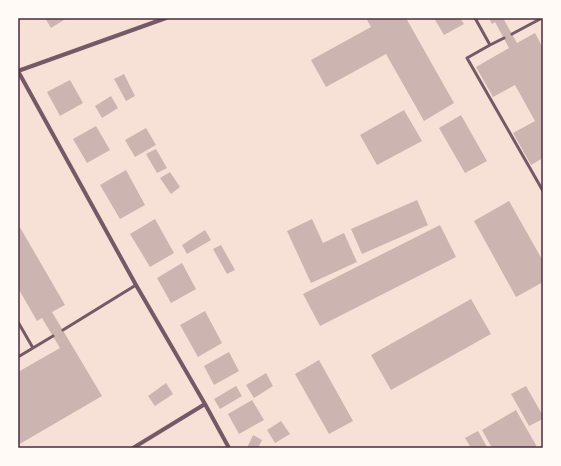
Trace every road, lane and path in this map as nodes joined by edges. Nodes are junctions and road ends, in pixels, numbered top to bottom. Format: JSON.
{"nodes":[{"id":1,"x":166,"y":18,"type":"edge"},
{"id":2,"x":475,"y":18,"type":"edge"},
{"id":3,"x":542,"y":18,"type":"edge"},
{"id":4,"x":512,"y":34,"type":"dead end"},
{"id":5,"x":504,"y":38,"type":"dead end"},
{"id":6,"x":490,"y":45,"type":"junction"},
{"id":7,"x":18,"y":71,"type":"edge"},
{"id":8,"x":543,"y":191,"type":"edge"},
{"id":9,"x":136,"y":285,"type":"junction"},
{"id":10,"x":18,"y":322,"type":"edge"},
{"id":11,"x":63,"y":330,"type":"dead end"},
{"id":12,"x":53,"y":336,"type":"dead end"},
{"id":13,"x":33,"y":348,"type":"junction"},
{"id":14,"x":18,"y":357,"type":"edge"},
{"id":15,"x":205,"y":404,"type":"junction"},
{"id":16,"x":133,"y":448,"type":"edge"},
{"id":17,"x":229,"y":448,"type":"edge"}],
"edges":[{"from":1,"to":7,"type":"street"},
{"from":2,"to":6,"type":"lane"},
{"from":3,"to":4,"type":"lane"},
{"from":5,"to":6,"type":"lane"},
{"from":6,"to":8,"type":"lane"},
{"from":7,"to":9,"type":"street"},
{"from":9,"to":11,"type":"lane"},
{"from":9,"to":15,"type":"street"},
{"from":10,"to":13,"type":"lane"},
{"from":12,"to":13,"type":"lane"},
{"from":13,"to":14,"type":"lane"},
{"from":15,"to":16,"type":"street"},
{"from":15,"to":17,"type":"street"}]}
